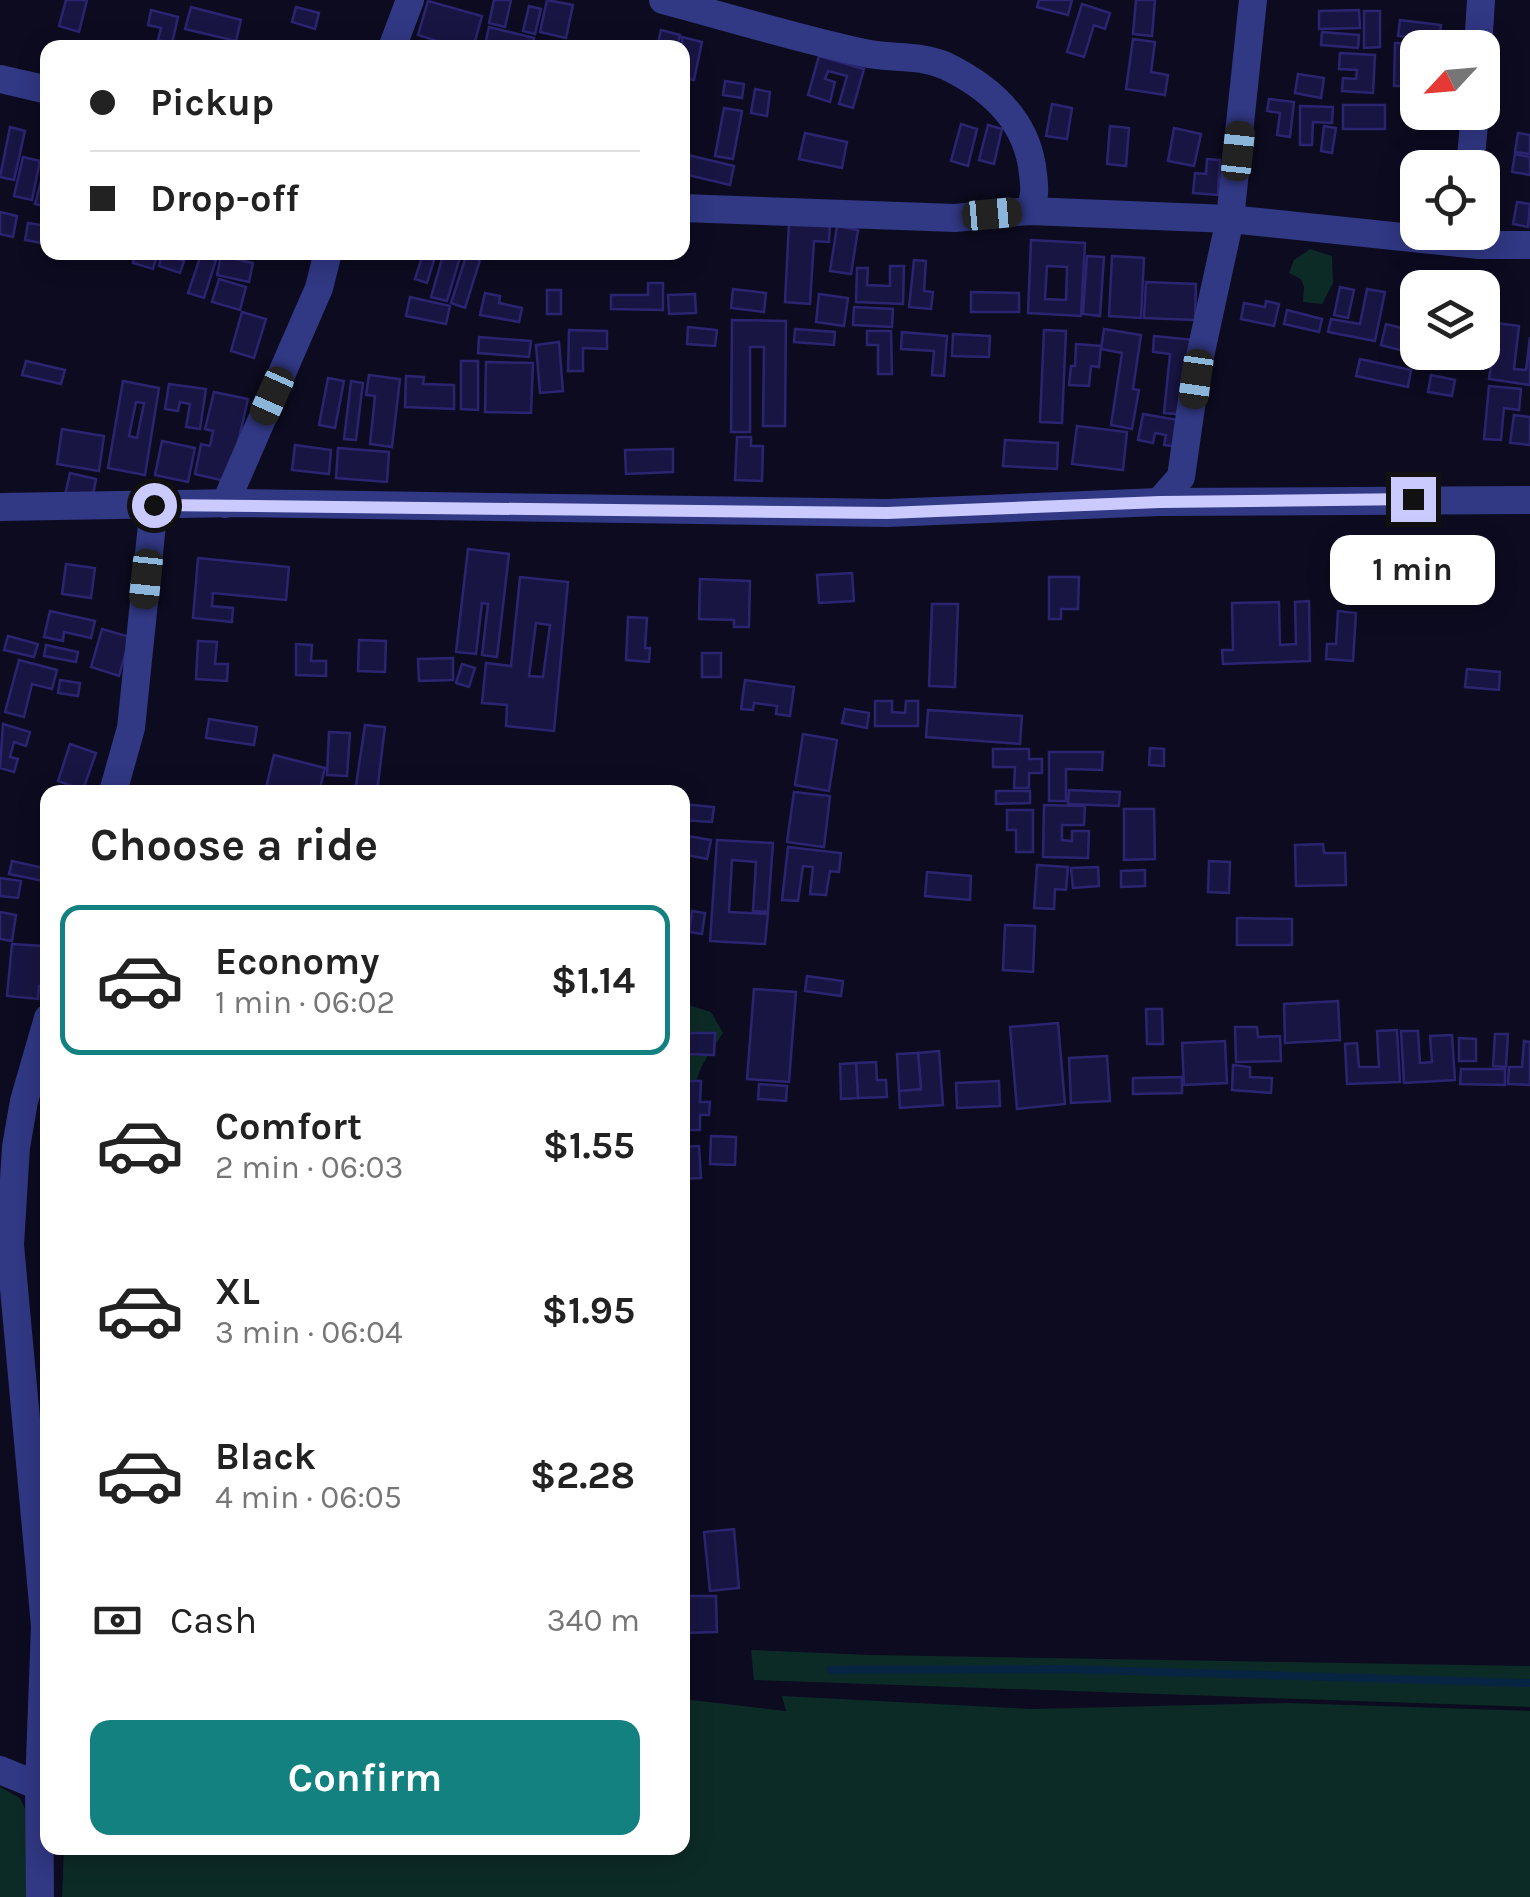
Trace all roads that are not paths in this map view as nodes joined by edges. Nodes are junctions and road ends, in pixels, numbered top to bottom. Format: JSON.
{"nodes":[{"id":1,"x":410,"y":0,"type":"edge"},
{"id":2,"x":663,"y":0,"type":"edge"},
{"id":3,"x":1253,"y":0,"type":"edge"},
{"id":4,"x":1481,"y":0,"type":"edge"},
{"id":5,"x":1479,"y":30,"type":"edge"},
{"id":6,"x":395,"y":40,"type":"edge"},
{"id":7,"x":0,"y":79,"type":"edge"},
{"id":8,"x":40,"y":88,"type":"edge"},
{"id":9,"x":690,"y":208,"type":"edge"},
{"id":10,"x":1029,"y":210,"type":"junction"},
{"id":11,"x":1230,"y":218,"type":"junction"},
{"id":12,"x":1400,"y":233,"type":"edge"},
{"id":13,"x":1500,"y":241,"type":"edge"},
{"id":14,"x":1530,"y":244,"type":"edge"},
{"id":15,"x":326,"y":260,"type":"edge"},
{"id":16,"x":1530,"y":500,"type":"edge"},
{"id":17,"x":1160,"y":502,"type":"junction"},
{"id":18,"x":225,"y":504,"type":"junction"},
{"id":19,"x":154,"y":505,"type":"junction"},
{"id":20,"x":0,"y":507,"type":"edge"},
{"id":21,"x":116,"y":785,"type":"edge"},
{"id":22,"x":40,"y":1046,"type":"edge"},
{"id":23,"x":8,"y":1146,"type":"edge"},
{"id":24,"x":40,"y":1572,"type":"edge"},
{"id":25,"x":40,"y":1759,"type":"edge"},
{"id":26,"x":0,"y":1770,"type":"edge"},
{"id":27,"x":39,"y":1786,"type":"junction"},
{"id":28,"x":40,"y":1897,"type":"edge"}],
"edges":[{"from":1,"to":6,"type":"street"},
{"from":2,"to":10,"type":"street"},
{"from":3,"to":11,"type":"street"},
{"from":4,"to":5,"type":"street"},
{"from":7,"to":8,"type":"street"},
{"from":9,"to":10,"type":"street"},
{"from":10,"to":11,"type":"street"},
{"from":11,"to":12,"type":"street"},
{"from":11,"to":17,"type":"street"},
{"from":13,"to":14,"type":"street"},
{"from":15,"to":18,"type":"street"},
{"from":16,"to":17,"type":"street"},
{"from":17,"to":18,"type":"street"},
{"from":18,"to":19,"type":"street"},
{"from":19,"to":20,"type":"street"},
{"from":19,"to":21,"type":"street"},
{"from":22,"to":23,"type":"street"},
{"from":23,"to":24,"type":"street"},
{"from":25,"to":27,"type":"street"},
{"from":26,"to":27,"type":"street"},
{"from":27,"to":28,"type":"street"}]}
